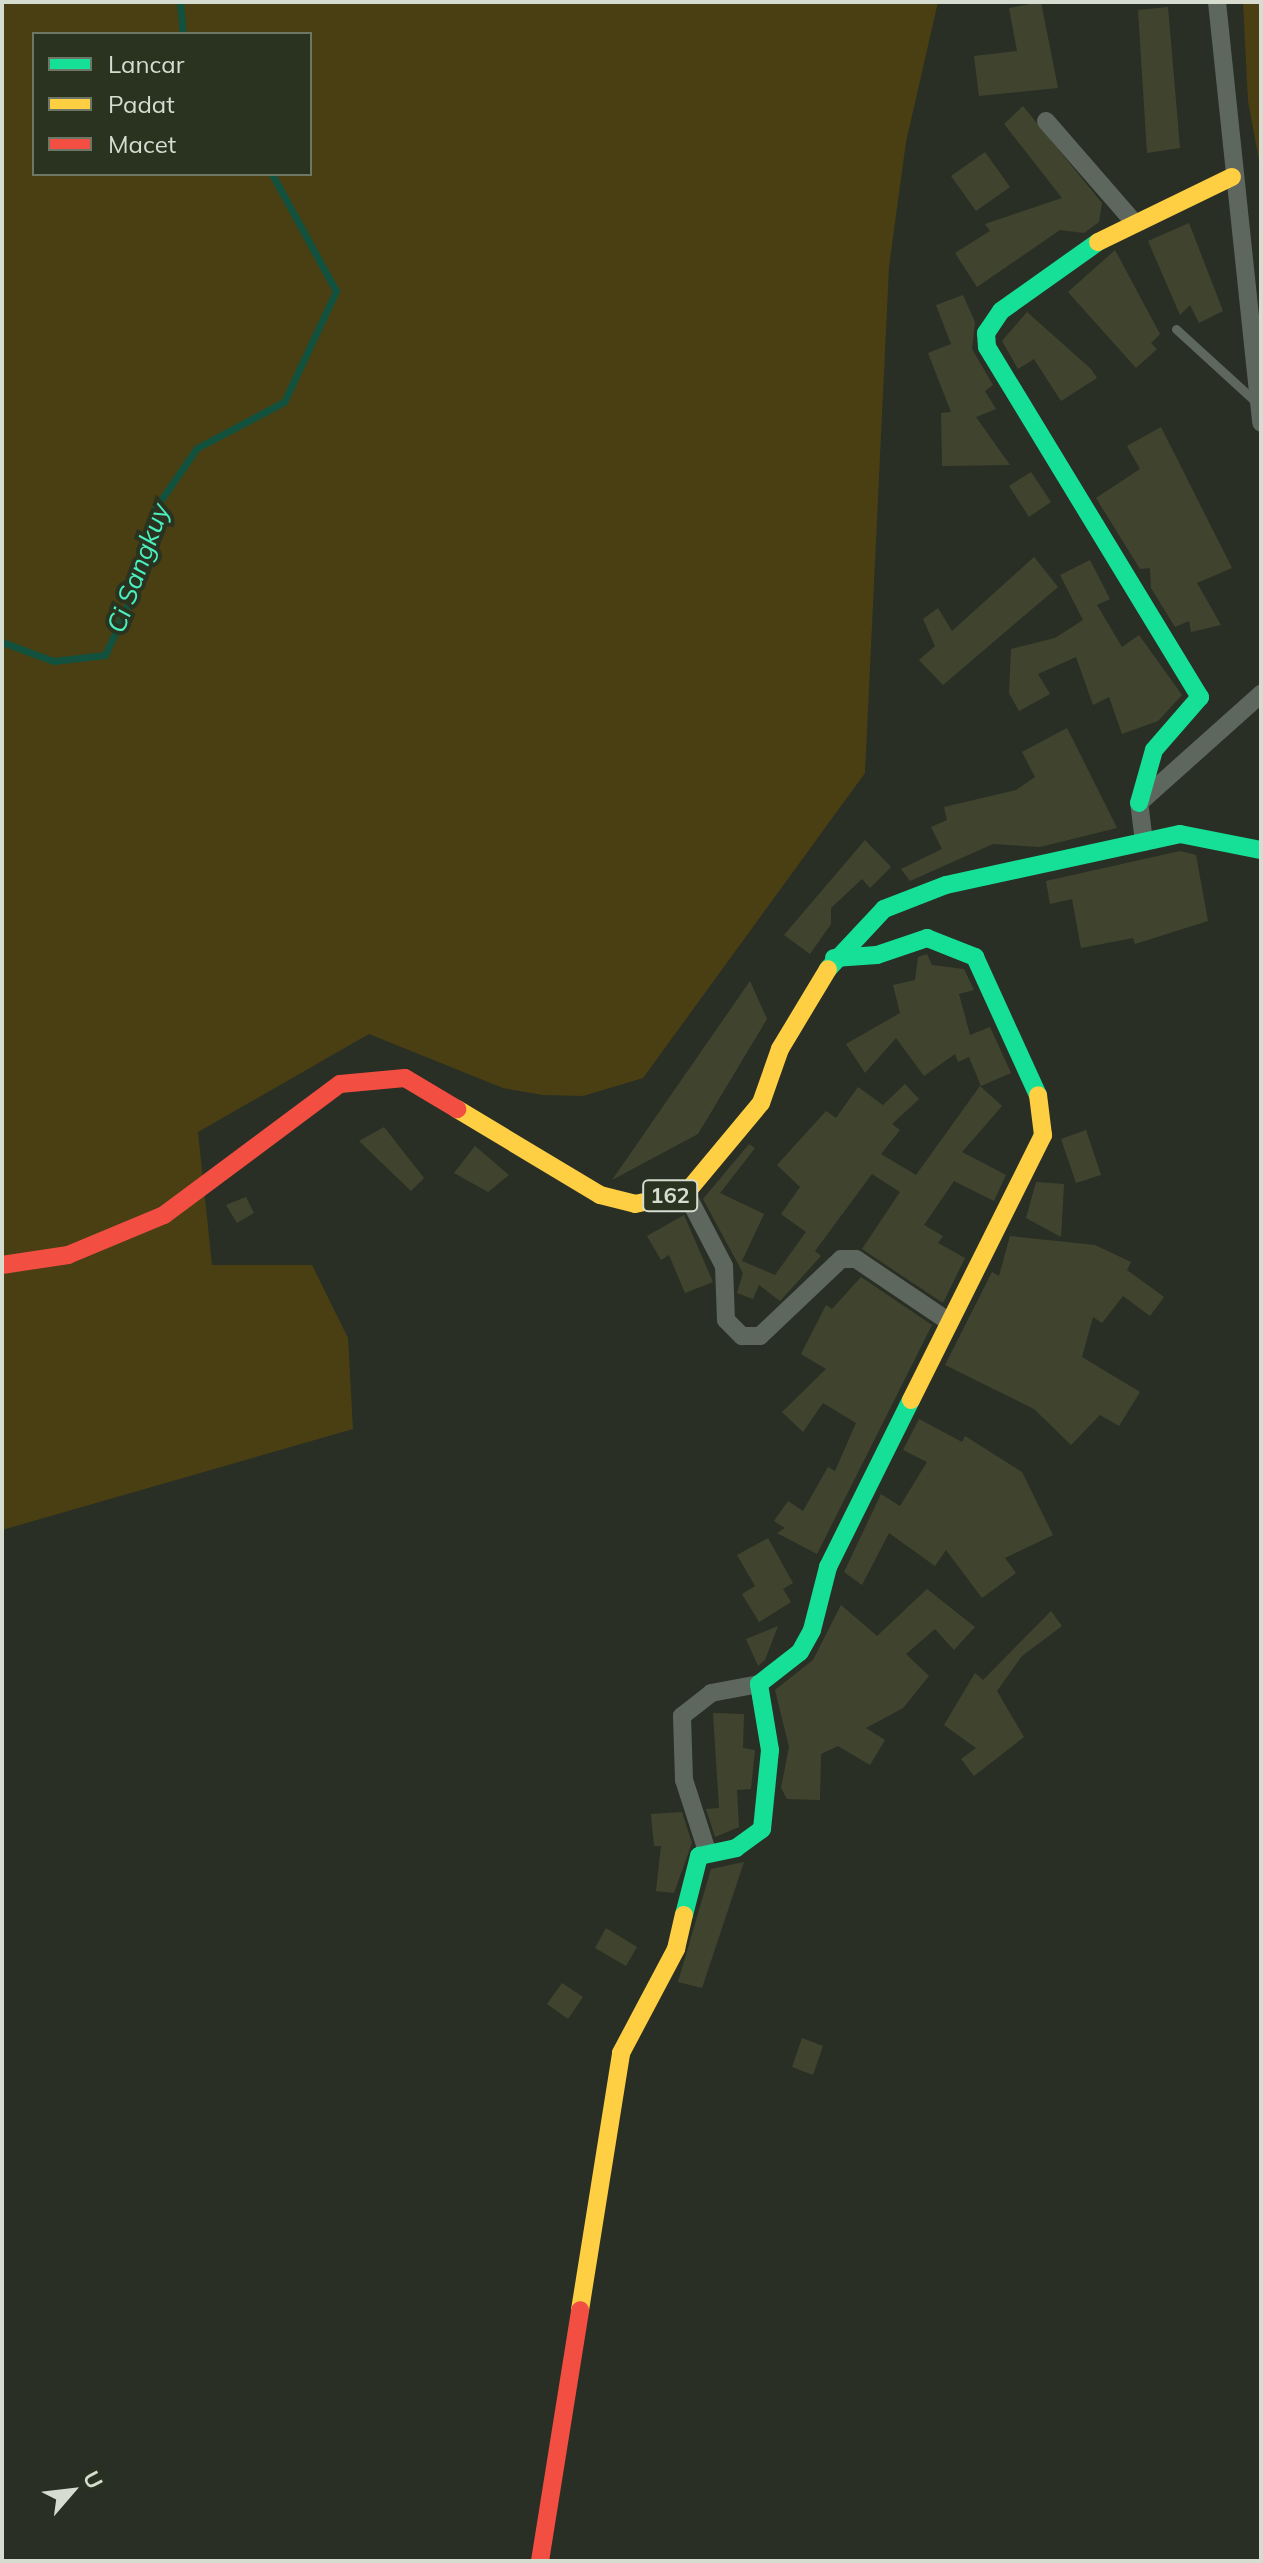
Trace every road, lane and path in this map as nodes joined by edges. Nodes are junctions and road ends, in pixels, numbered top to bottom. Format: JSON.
{"nodes":[{"id":1,"x":1217,"y":2,"type":"edge"},
{"id":2,"x":1046,"y":121,"type":"dead end"},
{"id":3,"x":1232,"y":177,"type":"junction"},
{"id":4,"x":1133,"y":221,"type":"junction"},
{"id":5,"x":1176,"y":329,"type":"dead end"},
{"id":6,"x":1257,"y":403,"type":"junction"},
{"id":7,"x":1261,"y":423,"type":"edge"},
{"id":8,"x":1261,"y":694,"type":"edge"},
{"id":9,"x":1139,"y":803,"type":"junction"},
{"id":10,"x":1144,"y":842,"type":"junction"},
{"id":11,"x":1261,"y":850,"type":"edge"},
{"id":12,"x":834,"y":958,"type":"junction"},
{"id":13,"x":686,"y":1193,"type":"junction"},
{"id":14,"x":2,"y":1265,"type":"edge"},
{"id":15,"x":948,"y":1321,"type":"junction"},
{"id":16,"x":759,"y":1684,"type":"junction"},
{"id":17,"x":707,"y":1851,"type":"junction"},
{"id":18,"x":540,"y":2561,"type":"edge"}],
"edges":[{"from":1,"to":3,"type":"street"},
{"from":2,"to":4,"type":"street"},
{"from":3,"to":4,"type":"street"},
{"from":3,"to":6,"type":"street"},
{"from":4,"to":9,"type":"street"},
{"from":5,"to":6,"type":"lane"},
{"from":6,"to":7,"type":"street"},
{"from":8,"to":9,"type":"street"},
{"from":9,"to":10,"type":"street"},
{"from":10,"to":11,"type":"street","number":"162"},
{"from":10,"to":12,"type":"street","number":"162"},
{"from":12,"to":13,"type":"street","number":"162"},
{"from":12,"to":15,"type":"street"},
{"from":13,"to":14,"type":"street","number":"162"},
{"from":13,"to":15,"type":"street"},
{"from":15,"to":16,"type":"street"},
{"from":16,"to":17,"type":"street"},
{"from":16,"to":17,"type":"street"},
{"from":17,"to":18,"type":"street"}]}
